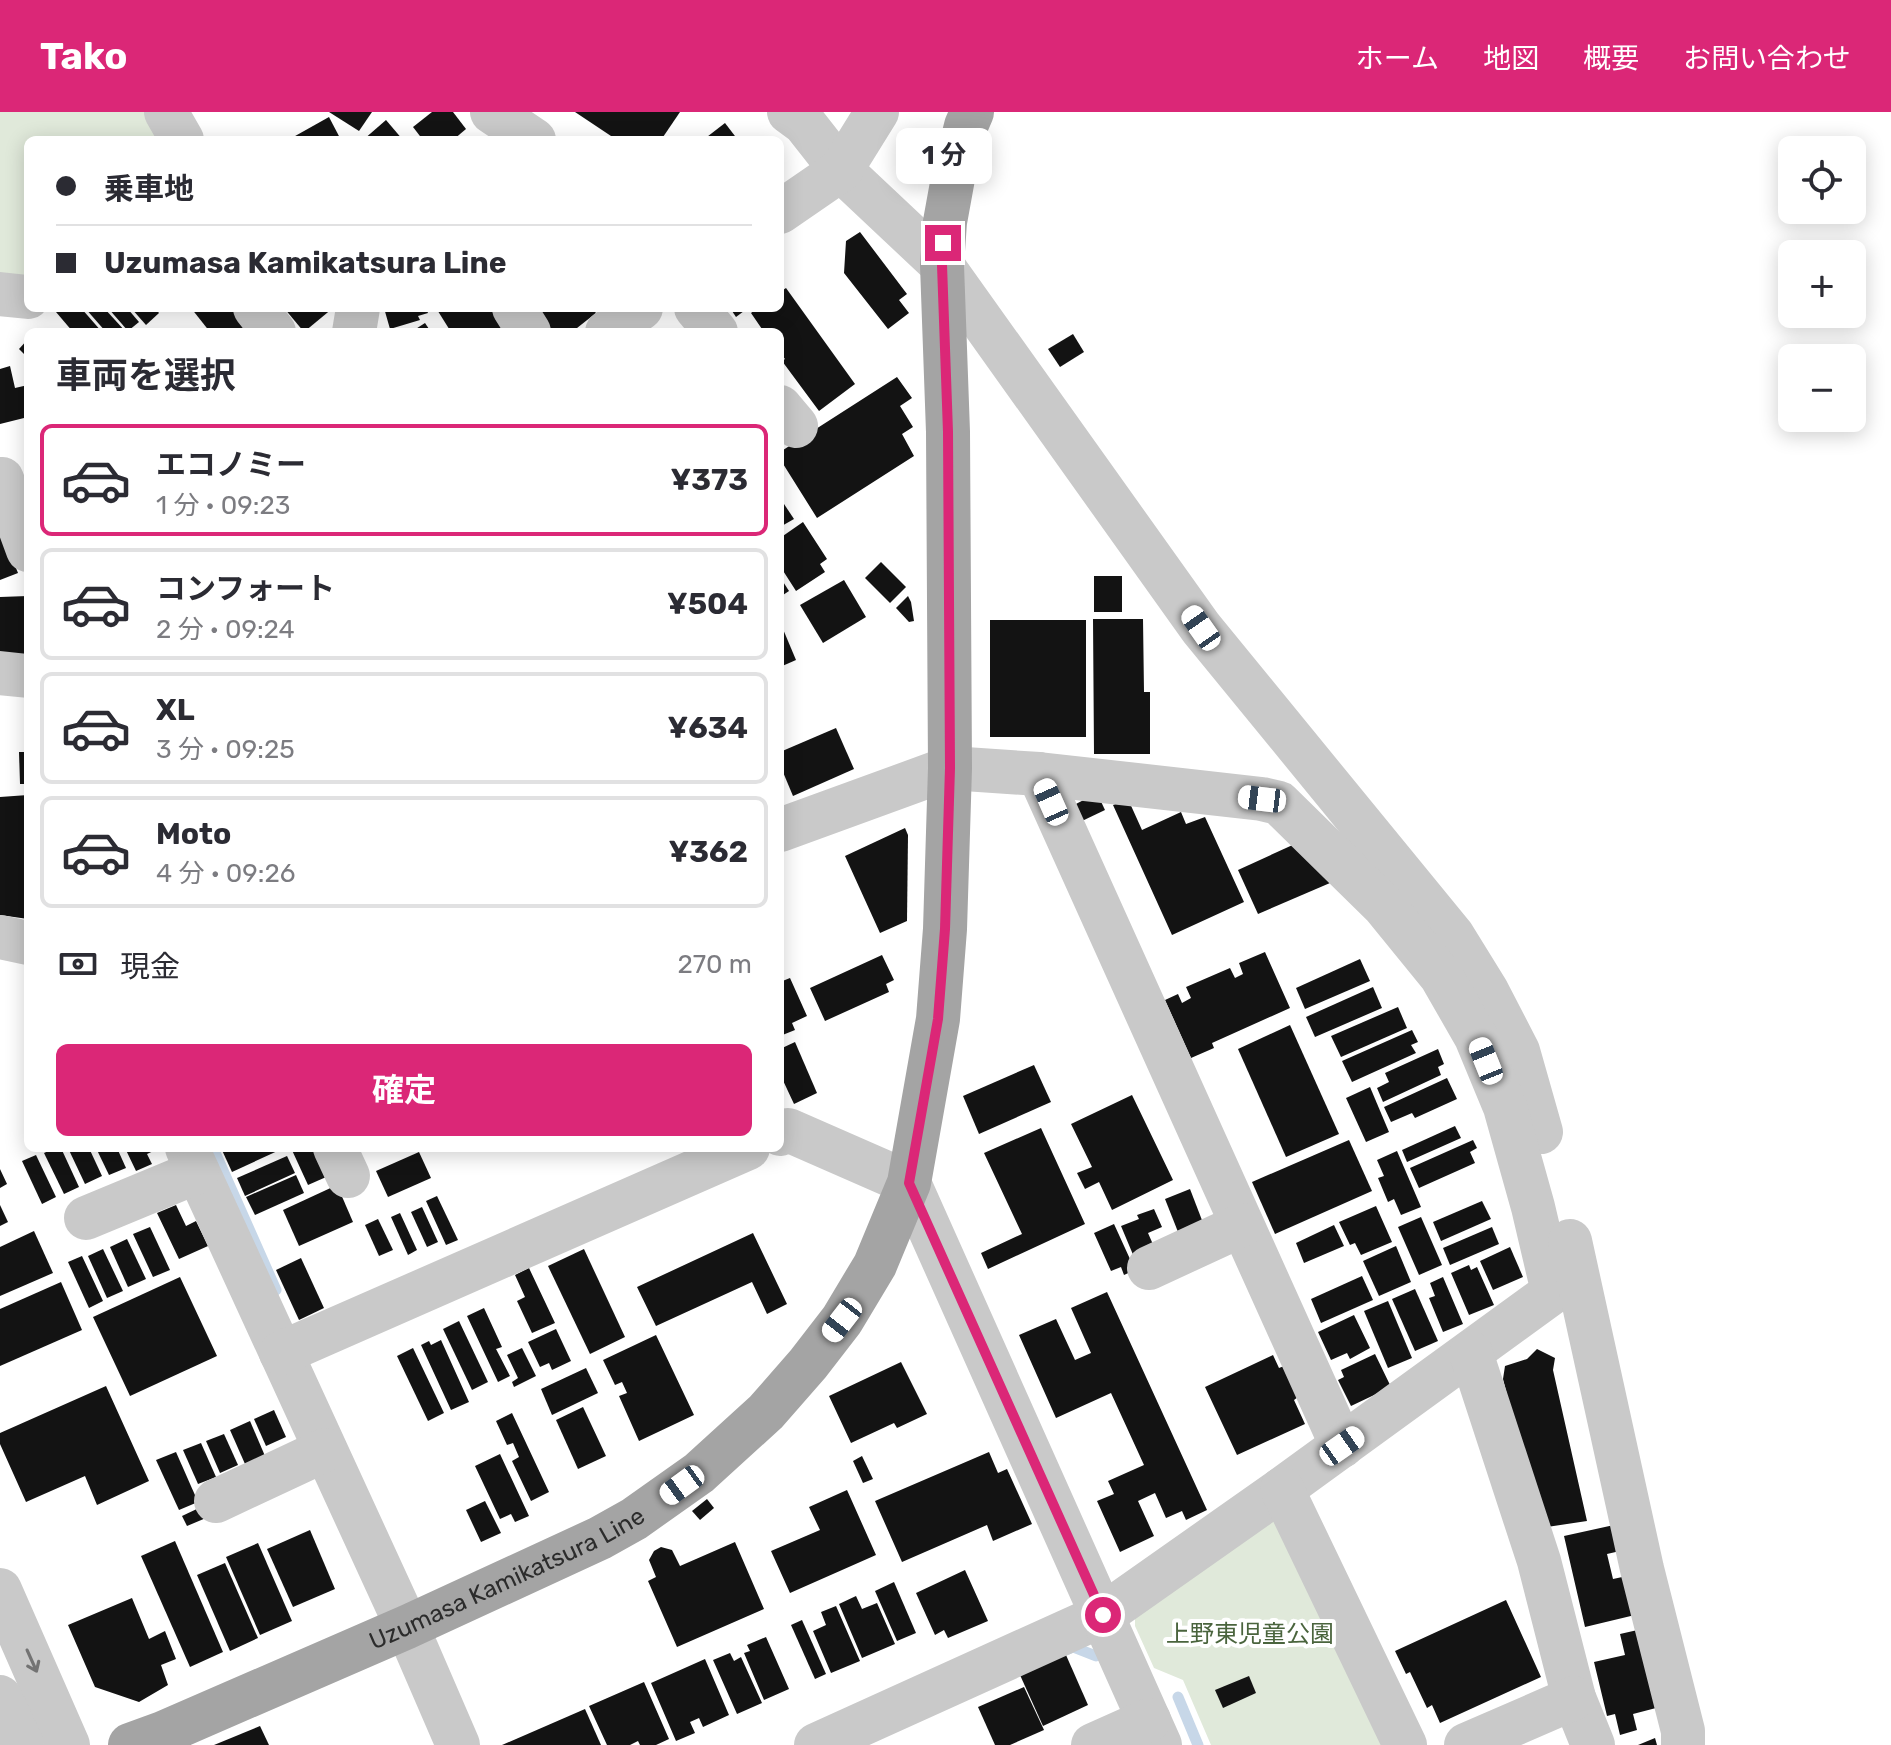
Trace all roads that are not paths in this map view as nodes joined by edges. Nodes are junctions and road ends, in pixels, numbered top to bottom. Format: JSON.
{"nodes":[{"id":1,"x":166,"y":112,"type":"edge"},
{"id":2,"x":789,"y":112,"type":"edge"},
{"id":3,"x":877,"y":112,"type":"edge"},
{"id":4,"x":972,"y":112,"type":"edge"},
{"id":5,"x":180,"y":136,"type":"edge"},
{"id":6,"x":841,"y":170,"type":"junction"},
{"id":7,"x":784,"y":209,"type":"edge"},
{"id":8,"x":942,"y":265,"type":"junction"},
{"id":9,"x":0,"y":294,"type":"edge"},
{"id":10,"x":24,"y":297,"type":"edge"},
{"id":11,"x":258,"y":312,"type":"edge"},
{"id":12,"x":635,"y":312,"type":"edge"},
{"id":13,"x":699,"y":312,"type":"edge"},
{"id":14,"x":271,"y":328,"type":"edge"},
{"id":15,"x":613,"y":328,"type":"edge"},
{"id":16,"x":713,"y":328,"type":"edge"},
{"id":17,"x":2,"y":479,"type":"edge"},
{"id":18,"x":24,"y":539,"type":"edge"},
{"id":19,"x":0,"y":673,"type":"edge"},
{"id":20,"x":24,"y":676,"type":"edge"},
{"id":21,"x":950,"y":768,"type":"junction"},
{"id":22,"x":1039,"y":774,"type":"junction"},
{"id":23,"x":784,"y":822,"type":"edge"},
{"id":24,"x":0,"y":937,"type":"edge"},
{"id":25,"x":24,"y":942,"type":"edge"},
{"id":26,"x":784,"y":1132,"type":"edge"},
{"id":27,"x":739,"y":1152,"type":"edge"},
{"id":28,"x":192,"y":1160,"type":"edge"},
{"id":29,"x":909,"y":1183,"type":"junction"},
{"id":30,"x":86,"y":1218,"type":"dead end"},
{"id":31,"x":1242,"y":1225,"type":"junction"},
{"id":32,"x":1149,"y":1268,"type":"dead end"},
{"id":33,"x":281,"y":1353,"type":"junction"},
{"id":34,"x":1471,"y":1353,"type":"junction"},
{"id":35,"x":1342,"y":1446,"type":"junction"},
{"id":36,"x":325,"y":1450,"type":"junction"},
{"id":37,"x":1282,"y":1489,"type":"junction"},
{"id":38,"x":216,"y":1501,"type":"dead end"},
{"id":39,"x":0,"y":1590,"type":"edge"},
{"id":40,"x":1103,"y":1615,"type":"junction"},
{"id":41,"x":407,"y":1627,"type":"junction"},
{"id":42,"x":0,"y":1697,"type":"edge"},
{"id":43,"x":1574,"y":1698,"type":"junction"},
{"id":44,"x":1155,"y":1733,"type":"edge"},
{"id":45,"x":1685,"y":1740,"type":"edge"},
{"id":46,"x":22,"y":1745,"type":"edge"},
{"id":47,"x":68,"y":1745,"type":"edge"},
{"id":48,"x":130,"y":1745,"type":"edge"},
{"id":49,"x":458,"y":1745,"type":"edge"},
{"id":50,"x":816,"y":1745,"type":"edge"},
{"id":51,"x":1093,"y":1745,"type":"edge"},
{"id":52,"x":1405,"y":1745,"type":"edge"},
{"id":53,"x":1466,"y":1745,"type":"edge"},
{"id":54,"x":1593,"y":1745,"type":"edge"}],
"edges":[{"from":1,"to":5,"type":"street"},
{"from":2,"to":6,"type":"street"},
{"from":3,"to":6,"type":"street"},
{"from":4,"to":8,"type":"main road","name":"Uzumasa Kamikatsura Line"},
{"from":6,"to":7,"type":"street"},
{"from":6,"to":8,"type":"street"},
{"from":8,"to":21,"type":"main road","name":"Uzumasa Kamikatsura Line"},
{"from":8,"to":45,"type":"street"},
{"from":9,"to":10,"type":"street"},
{"from":11,"to":14,"type":"street"},
{"from":12,"to":15,"type":"street"},
{"from":13,"to":16,"type":"street"},
{"from":17,"to":18,"type":"street"},
{"from":19,"to":20,"type":"street"},
{"from":21,"to":22,"type":"street"},
{"from":21,"to":23,"type":"street"},
{"from":21,"to":29,"type":"main road","name":"Uzumasa Kamikatsura Line"},
{"from":22,"to":31,"type":"street"},
{"from":22,"to":34,"type":"street"},
{"from":24,"to":25,"type":"street"},
{"from":26,"to":29,"type":"street"},
{"from":27,"to":33,"type":"street"},
{"from":28,"to":30,"type":"street"},
{"from":28,"to":33,"type":"street"},
{"from":29,"to":40,"type":"street"},
{"from":29,"to":41,"type":"main road","name":"Uzumasa Kamikatsura Line"},
{"from":31,"to":32,"type":"street"},
{"from":31,"to":35,"type":"street"},
{"from":33,"to":36,"type":"street"},
{"from":34,"to":35,"type":"street"},
{"from":34,"to":43,"type":"street"},
{"from":35,"to":37,"type":"street"},
{"from":36,"to":38,"type":"street"},
{"from":36,"to":41,"type":"street"},
{"from":37,"to":40,"type":"street"},
{"from":37,"to":52,"type":"street"},
{"from":39,"to":47,"type":"street","one_way":true},
{"from":40,"to":44,"type":"street"},
{"from":40,"to":50,"type":"street"},
{"from":41,"to":48,"type":"main road","name":"Uzumasa Kamikatsura Line"},
{"from":41,"to":49,"type":"street"},
{"from":42,"to":46,"type":"street"},
{"from":43,"to":53,"type":"street"},
{"from":43,"to":54,"type":"street"},
{"from":44,"to":51,"type":"street"}]}
